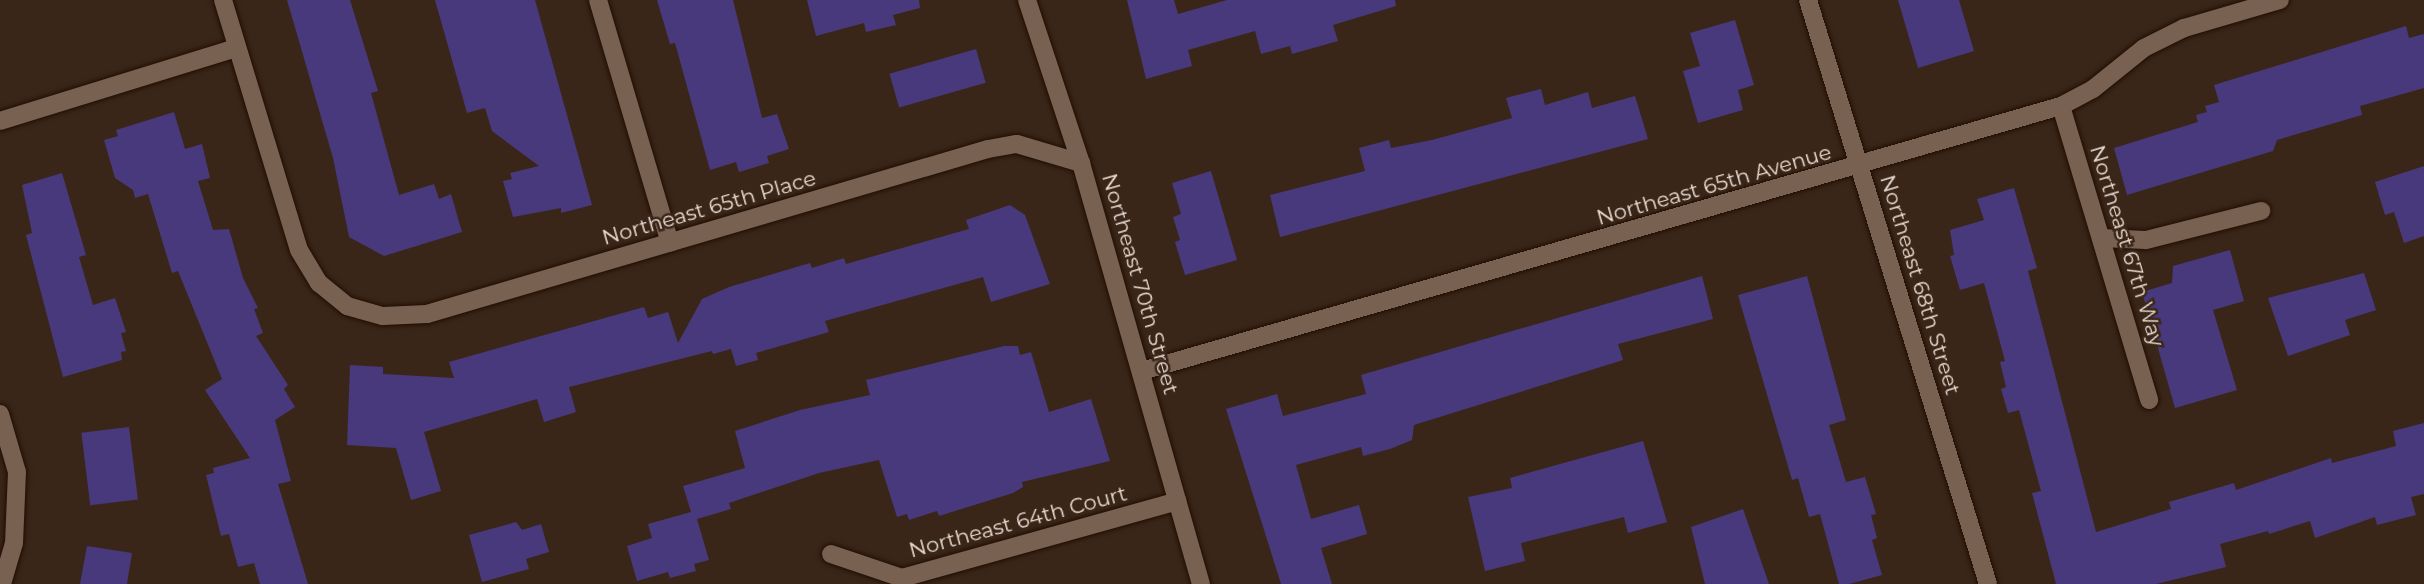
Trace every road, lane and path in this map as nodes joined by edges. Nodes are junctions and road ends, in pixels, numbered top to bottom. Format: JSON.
{"nodes":[{"id":1,"x":223,"y":0,"type":"edge"},
{"id":2,"x":598,"y":0,"type":"edge"},
{"id":3,"x":1027,"y":0,"type":"edge"},
{"id":4,"x":1808,"y":0,"type":"edge"},
{"id":5,"x":2280,"y":0,"type":"edge"},
{"id":6,"x":236,"y":48,"type":"junction"},
{"id":7,"x":2061,"y":106,"type":"junction"},
{"id":8,"x":0,"y":121,"type":"edge"},
{"id":9,"x":1082,"y":163,"type":"junction"},
{"id":10,"x":1859,"y":167,"type":"junction"},
{"id":11,"x":2261,"y":211,"type":"dead end"},
{"id":12,"x":2101,"y":238,"type":"junction"},
{"id":13,"x":670,"y":243,"type":"junction"},
{"id":14,"x":1142,"y":371,"type":"junction"},
{"id":15,"x":2150,"y":400,"type":"dead end"},
{"id":16,"x":0,"y":414,"type":"edge"},
{"id":17,"x":1177,"y":501,"type":"junction"},
{"id":18,"x":831,"y":554,"type":"dead end"},
{"id":19,"x":2,"y":584,"type":"edge"},
{"id":20,"x":1201,"y":584,"type":"edge"},
{"id":21,"x":1988,"y":584,"type":"edge"}],
"edges":[{"from":1,"to":6,"type":"street"},
{"from":2,"to":13,"type":"street"},
{"from":3,"to":9,"type":"street","name":"Northeast 70th Street"},
{"from":4,"to":10,"type":"street","name":"Northeast 68th Street"},
{"from":5,"to":7,"type":"street","name":"Northeast 65th Avenue"},
{"from":6,"to":8,"type":"street"},
{"from":6,"to":13,"type":"street","name":"Northeast 65th Place"},
{"from":7,"to":10,"type":"street","name":"Northeast 65th Avenue"},
{"from":7,"to":12,"type":"street","name":"Northeast 67th Way"},
{"from":9,"to":13,"type":"street","name":"Northeast 65th Place"},
{"from":9,"to":14,"type":"street","name":"Northeast 70th Street"},
{"from":10,"to":14,"type":"street","name":"Northeast 65th Avenue"},
{"from":10,"to":21,"type":"street","name":"Northeast 68th Street"},
{"from":11,"to":12,"type":"street"},
{"from":12,"to":15,"type":"street","name":"Northeast 67th Way"},
{"from":14,"to":17,"type":"street","name":"Northeast 70th Street"},
{"from":16,"to":19,"type":"street"},
{"from":17,"to":18,"type":"street","name":"Northeast 64th Court"},
{"from":17,"to":20,"type":"street","name":"Northeast 70th Street"}]}
